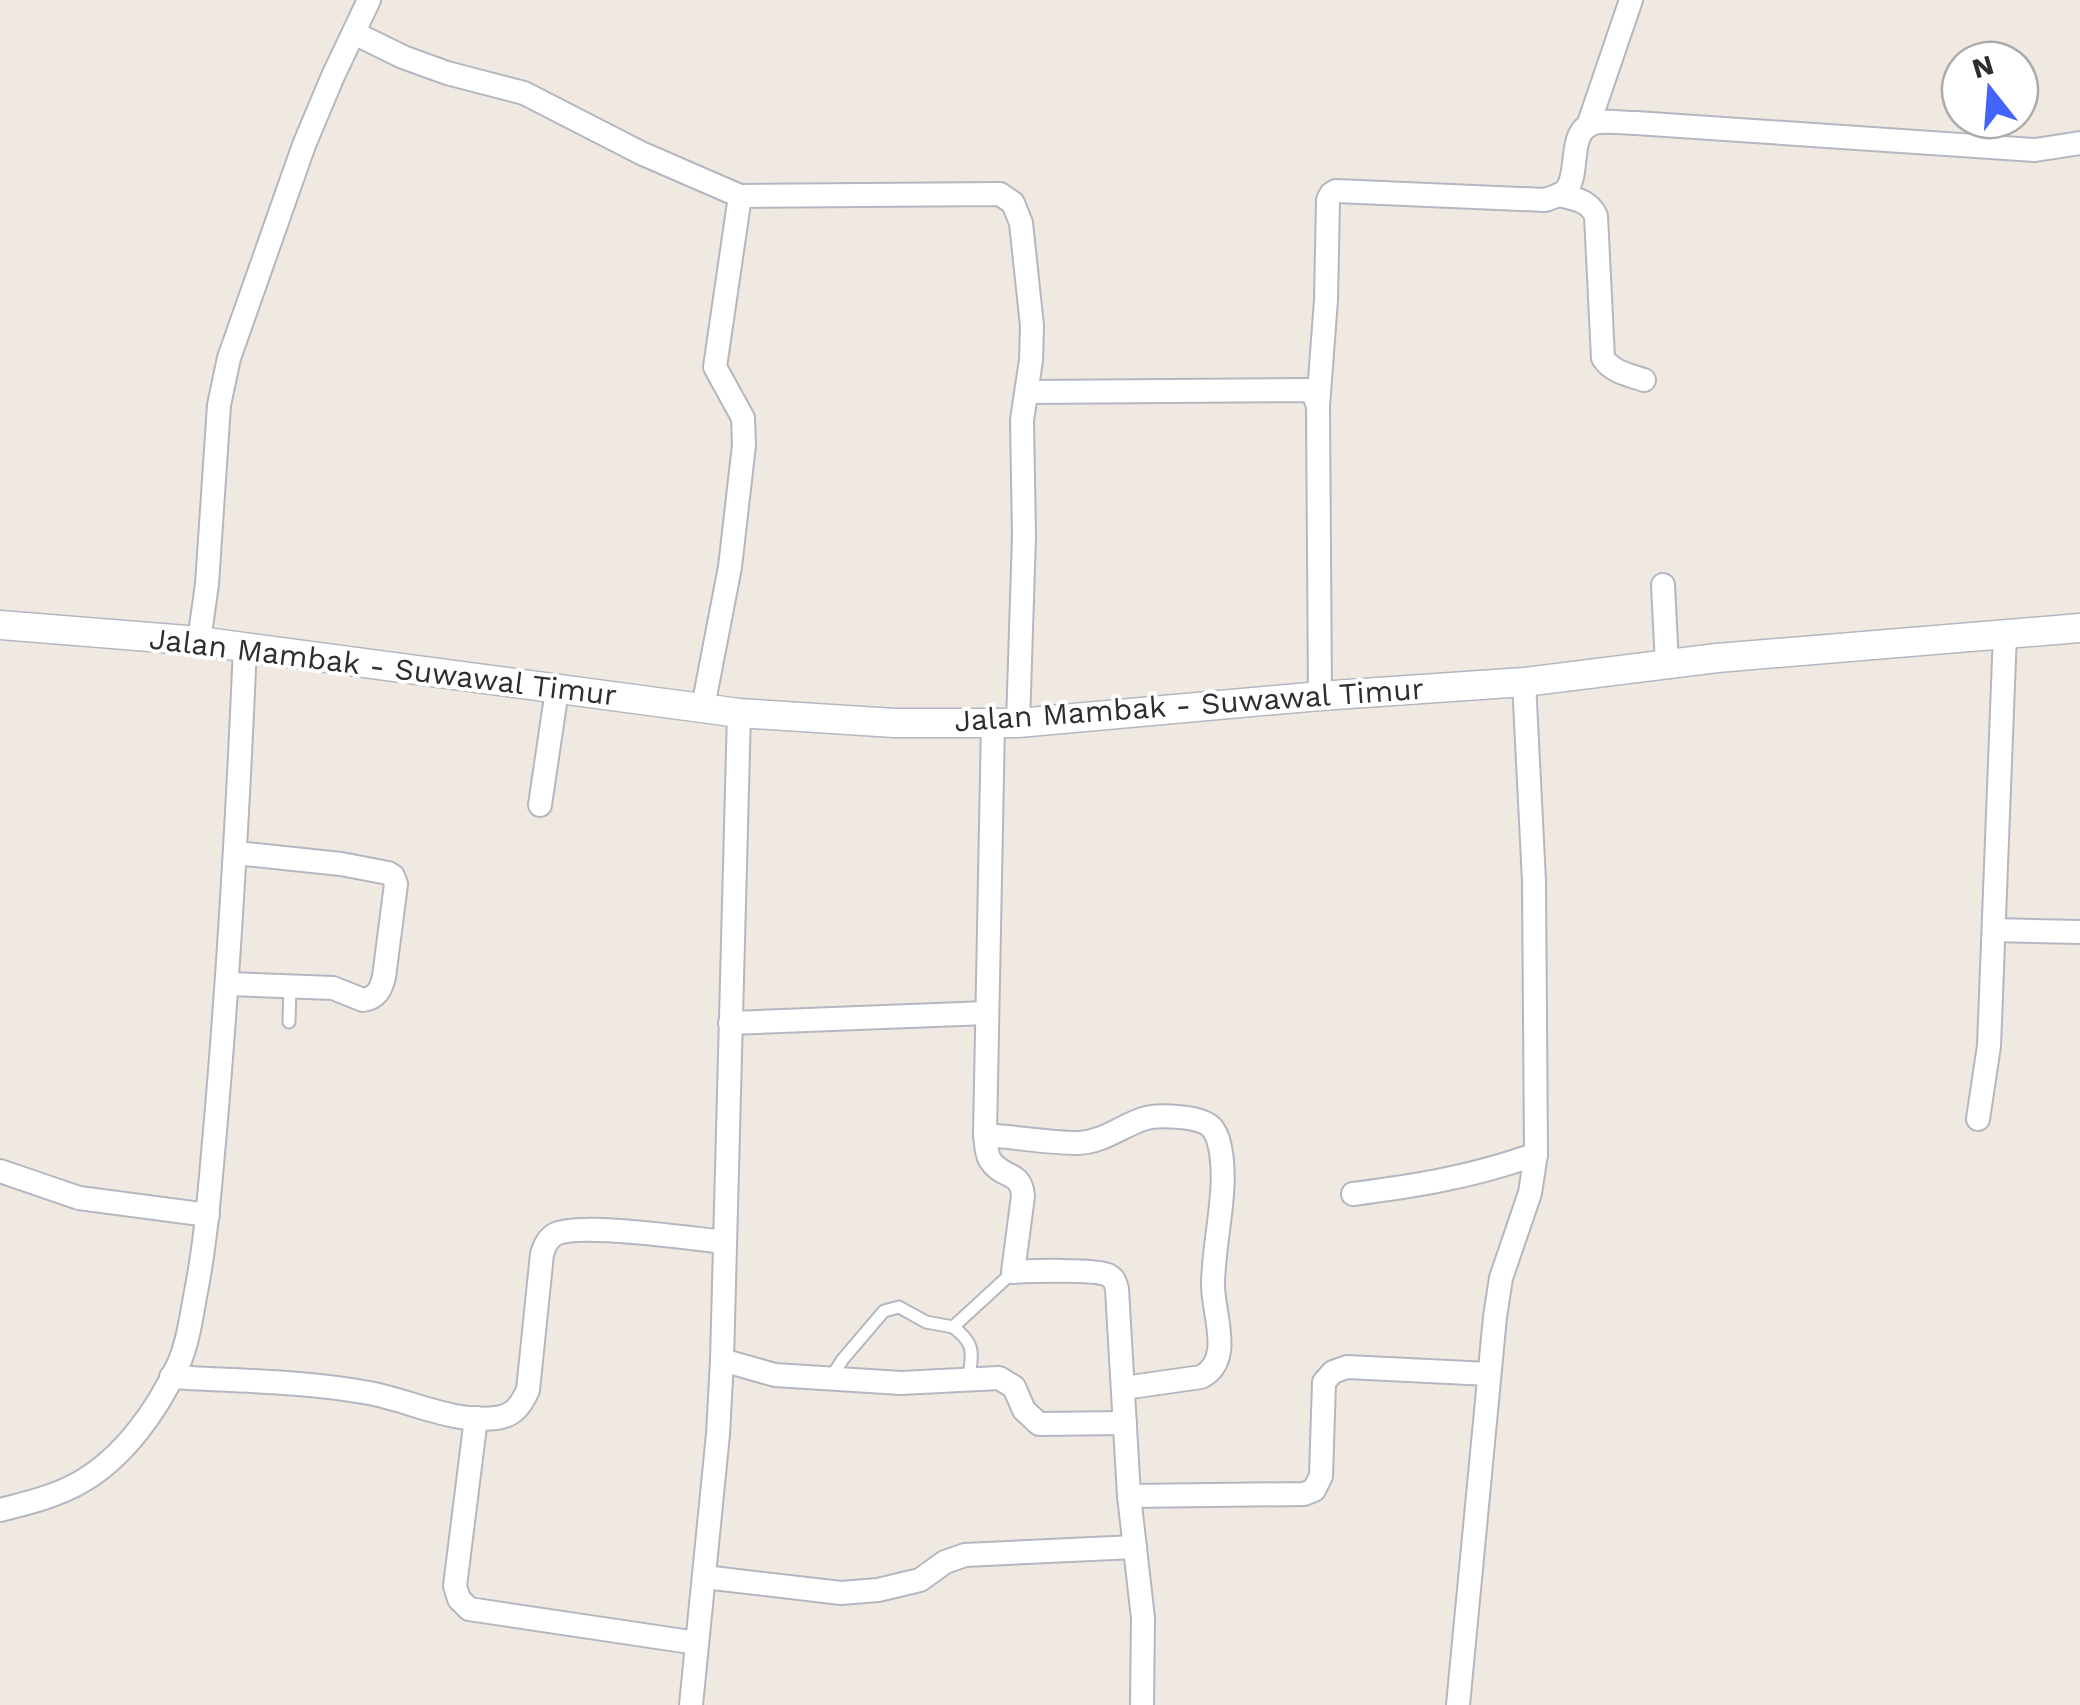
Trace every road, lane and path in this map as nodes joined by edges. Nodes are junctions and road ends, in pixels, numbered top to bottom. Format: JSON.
{"nodes":[{"id":1,"x":369,"y":0,"type":"edge"},
{"id":2,"x":1632,"y":0,"type":"edge"},
{"id":3,"x":354,"y":33,"type":"junction"},
{"id":4,"x":1588,"y":126,"type":"junction"},
{"id":5,"x":2080,"y":143,"type":"edge"},
{"id":6,"x":1559,"y":195,"type":"junction"},
{"id":7,"x":740,"y":196,"type":"junction"},
{"id":8,"x":1644,"y":380,"type":"dead end"},
{"id":9,"x":1027,"y":392,"type":"junction"},
{"id":10,"x":1318,"y":406,"type":"junction"},
{"id":11,"x":1663,"y":584,"type":"dead end"},
{"id":12,"x":0,"y":625,"type":"edge"},
{"id":13,"x":2080,"y":628,"type":"edge"},
{"id":14,"x":2004,"y":634,"type":"junction"},
{"id":15,"x":200,"y":641,"type":"junction"},
{"id":16,"x":244,"y":647,"type":"junction"},
{"id":17,"x":1667,"y":664,"type":"junction"},
{"id":18,"x":1524,"y":682,"type":"junction"},
{"id":19,"x":558,"y":690,"type":"junction"},
{"id":20,"x":1320,"y":696,"type":"junction"},
{"id":21,"x":703,"y":707,"type":"junction"},
{"id":22,"x":740,"y":713,"type":"junction"},
{"id":23,"x":1006,"y":723,"type":"junction"},
{"id":24,"x":540,"y":805,"type":"dead end"},
{"id":25,"x":236,"y":854,"type":"junction"},
{"id":26,"x":1994,"y":930,"type":"junction"},
{"id":27,"x":2080,"y":932,"type":"edge"},
{"id":28,"x":228,"y":984,"type":"junction"},
{"id":29,"x":290,"y":988,"type":"junction"},
{"id":30,"x":987,"y":1013,"type":"junction"},
{"id":31,"x":289,"y":1022,"type":"dead end"},
{"id":32,"x":730,"y":1023,"type":"junction"},
{"id":33,"x":1978,"y":1119,"type":"dead end"},
{"id":34,"x":986,"y":1135,"type":"junction"},
{"id":35,"x":1536,"y":1154,"type":"junction"},
{"id":36,"x":0,"y":1171,"type":"edge"},
{"id":37,"x":1353,"y":1194,"type":"dead end"},
{"id":38,"x":208,"y":1216,"type":"junction"},
{"id":39,"x":725,"y":1242,"type":"junction"},
{"id":40,"x":1013,"y":1272,"type":"junction"},
{"id":41,"x":953,"y":1327,"type":"junction"},
{"id":42,"x":722,"y":1360,"type":"junction"},
{"id":43,"x":1490,"y":1374,"type":"junction"},
{"id":44,"x":171,"y":1377,"type":"junction"},
{"id":45,"x":970,"y":1378,"type":"junction"},
{"id":46,"x":830,"y":1379,"type":"junction"},
{"id":47,"x":1124,"y":1388,"type":"junction"},
{"id":48,"x":476,"y":1418,"type":"junction"},
{"id":49,"x":1125,"y":1423,"type":"junction"},
{"id":50,"x":1129,"y":1496,"type":"junction"},
{"id":51,"x":0,"y":1510,"type":"edge"},
{"id":52,"x":1135,"y":1547,"type":"junction"},
{"id":53,"x":704,"y":1577,"type":"junction"},
{"id":54,"x":697,"y":1643,"type":"junction"},
{"id":55,"x":691,"y":1705,"type":"edge"},
{"id":56,"x":1142,"y":1705,"type":"edge"},
{"id":57,"x":1458,"y":1705,"type":"edge"}],
"edges":[{"from":1,"to":3,"type":"street"},
{"from":2,"to":4,"type":"street"},
{"from":3,"to":7,"type":"street"},
{"from":3,"to":15,"type":"street"},
{"from":4,"to":5,"type":"street"},
{"from":4,"to":6,"type":"street"},
{"from":6,"to":8,"type":"street"},
{"from":6,"to":10,"type":"street"},
{"from":7,"to":9,"type":"street"},
{"from":7,"to":21,"type":"street"},
{"from":9,"to":10,"type":"street"},
{"from":9,"to":23,"type":"street"},
{"from":10,"to":20,"type":"street"},
{"from":11,"to":17,"type":"street"},
{"from":12,"to":15,"type":"street","name":"Jalan Mambak - Suwawal Timur"},
{"from":13,"to":14,"type":"street","name":"Jalan Mambak - Suwawal Timur"},
{"from":14,"to":17,"type":"street","name":"Jalan Mambak - Suwawal Timur"},
{"from":14,"to":26,"type":"street"},
{"from":15,"to":16,"type":"street","name":"Jalan Mambak - Suwawal Timur"},
{"from":16,"to":19,"type":"street","name":"Jalan Mambak - Suwawal Timur"},
{"from":16,"to":25,"type":"street"},
{"from":17,"to":18,"type":"street","name":"Jalan Mambak - Suwawal Timur"},
{"from":18,"to":20,"type":"street","name":"Jalan Mambak - Suwawal Timur"},
{"from":18,"to":35,"type":"street"},
{"from":19,"to":21,"type":"street","name":"Jalan Mambak - Suwawal Timur"},
{"from":19,"to":24,"type":"street"},
{"from":20,"to":23,"type":"street","name":"Jalan Mambak - Suwawal Timur"},
{"from":21,"to":22,"type":"street","name":"Jalan Mambak - Suwawal Timur"},
{"from":22,"to":23,"type":"street","name":"Jalan Mambak - Suwawal Timur"},
{"from":22,"to":32,"type":"street"},
{"from":23,"to":30,"type":"street"},
{"from":25,"to":28,"type":"street"},
{"from":25,"to":29,"type":"street"},
{"from":26,"to":27,"type":"street"},
{"from":26,"to":33,"type":"street"},
{"from":28,"to":29,"type":"street"},
{"from":28,"to":38,"type":"street"},
{"from":29,"to":31,"type":"lane"},
{"from":30,"to":32,"type":"street"},
{"from":30,"to":34,"type":"street"},
{"from":32,"to":39,"type":"street"},
{"from":34,"to":40,"type":"street"},
{"from":34,"to":47,"type":"street"},
{"from":35,"to":37,"type":"street"},
{"from":35,"to":43,"type":"street"},
{"from":36,"to":38,"type":"street"},
{"from":38,"to":44,"type":"street"},
{"from":39,"to":42,"type":"street"},
{"from":39,"to":48,"type":"street"},
{"from":40,"to":41,"type":"lane"},
{"from":40,"to":47,"type":"street"},
{"from":41,"to":45,"type":"lane"},
{"from":41,"to":46,"type":"lane"},
{"from":42,"to":46,"type":"street"},
{"from":42,"to":53,"type":"street"},
{"from":43,"to":50,"type":"street"},
{"from":43,"to":57,"type":"street"},
{"from":44,"to":48,"type":"street"},
{"from":44,"to":51,"type":"street"},
{"from":45,"to":46,"type":"street"},
{"from":45,"to":49,"type":"street"},
{"from":47,"to":49,"type":"street"},
{"from":48,"to":54,"type":"street"},
{"from":49,"to":50,"type":"street"},
{"from":50,"to":52,"type":"street"},
{"from":52,"to":53,"type":"street"},
{"from":52,"to":56,"type":"street"},
{"from":53,"to":54,"type":"street"},
{"from":54,"to":55,"type":"street"}]}
